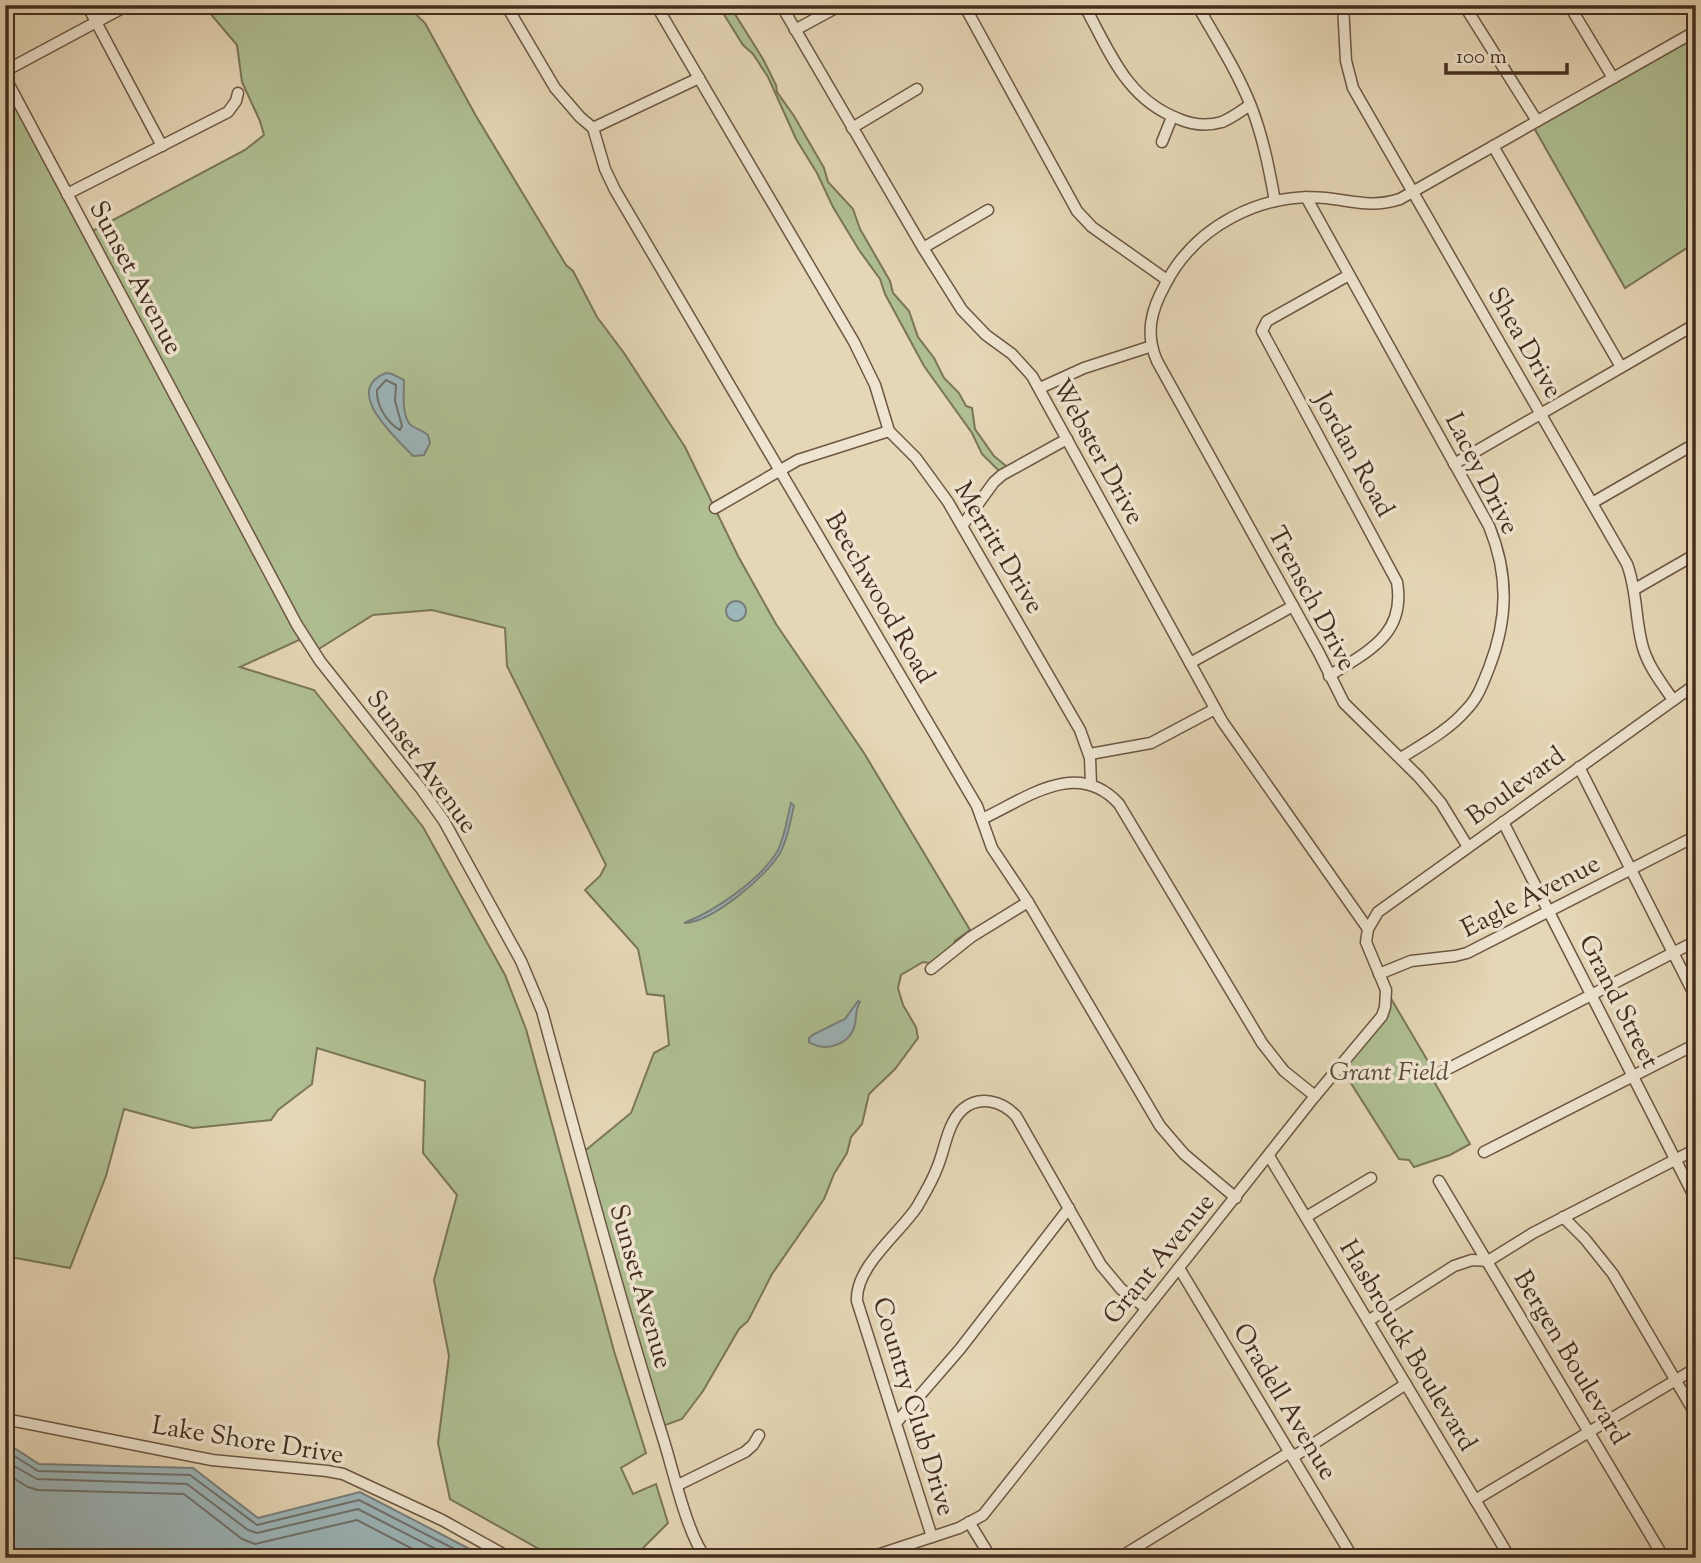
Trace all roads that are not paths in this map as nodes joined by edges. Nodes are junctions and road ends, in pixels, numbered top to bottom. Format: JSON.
{"nodes":[{"id":1,"x":87,"y":5,"type":"edge"},
{"id":2,"x":128,"y":5,"type":"edge"},
{"id":3,"x":506,"y":5,"type":"edge"},
{"id":4,"x":656,"y":5,"type":"edge"},
{"id":5,"x":781,"y":5,"type":"edge"},
{"id":6,"x":841,"y":5,"type":"edge"},
{"id":7,"x":964,"y":5,"type":"edge"},
{"id":8,"x":1084,"y":5,"type":"edge"},
{"id":9,"x":1197,"y":5,"type":"edge"},
{"id":10,"x":1343,"y":5,"type":"edge"},
{"id":11,"x":1464,"y":5,"type":"edge"},
{"id":12,"x":1570,"y":5,"type":"edge"},
{"id":13,"x":96,"y":22,"type":"junction"},
{"id":14,"x":795,"y":30,"type":"junction"},
{"id":15,"x":1696,"y":31,"type":"edge"},
{"id":16,"x":5,"y":71,"type":"edge"},
{"id":17,"x":5,"y":77,"type":"edge"},
{"id":18,"x":699,"y":78,"type":"junction"},
{"id":19,"x":1613,"y":78,"type":"junction"},
{"id":20,"x":917,"y":89,"type":"dead end"},
{"id":21,"x":238,"y":93,"type":"dead end"},
{"id":22,"x":1250,"y":105,"type":"junction"},
{"id":23,"x":1172,"y":117,"type":"junction"},
{"id":24,"x":1537,"y":121,"type":"junction"},
{"id":25,"x":593,"y":128,"type":"junction"},
{"id":26,"x":852,"y":128,"type":"junction"},
{"id":27,"x":1162,"y":142,"type":"dead end"},
{"id":28,"x":162,"y":146,"type":"junction"},
{"id":29,"x":1493,"y":146,"type":"junction"},
{"id":30,"x":1413,"y":191,"type":"junction"},
{"id":31,"x":67,"y":194,"type":"junction"},
{"id":32,"x":1306,"y":197,"type":"junction"},
{"id":33,"x":1275,"y":201,"type":"junction"},
{"id":34,"x":988,"y":210,"type":"dead end"},
{"id":35,"x":923,"y":248,"type":"junction"},
{"id":36,"x":1349,"y":275,"type":"junction"},
{"id":37,"x":1167,"y":280,"type":"junction"},
{"id":38,"x":1696,"y":324,"type":"edge"},
{"id":39,"x":1152,"y":346,"type":"junction"},
{"id":40,"x":1621,"y":367,"type":"junction"},
{"id":41,"x":1040,"y":388,"type":"junction"},
{"id":42,"x":1541,"y":414,"type":"junction"},
{"id":43,"x":889,"y":431,"type":"junction"},
{"id":44,"x":1067,"y":439,"type":"junction"},
{"id":45,"x":1696,"y":443,"type":"edge"},
{"id":46,"x":1454,"y":464,"type":"junction"},
{"id":47,"x":779,"y":470,"type":"junction"},
{"id":48,"x":1592,"y":503,"type":"junction"},
{"id":49,"x":715,"y":508,"type":"dead end"},
{"id":50,"x":962,"y":526,"type":"junction"},
{"id":51,"x":1696,"y":554,"type":"edge"},
{"id":52,"x":1635,"y":589,"type":"junction"},
{"id":53,"x":1293,"y":606,"type":"junction"},
{"id":54,"x":1190,"y":663,"type":"junction"},
{"id":55,"x":1329,"y":676,"type":"junction"},
{"id":56,"x":1696,"y":684,"type":"edge"},
{"id":57,"x":1673,"y":700,"type":"junction"},
{"id":58,"x":1215,"y":709,"type":"junction"},
{"id":59,"x":1090,"y":754,"type":"junction"},
{"id":60,"x":1401,"y":758,"type":"junction"},
{"id":61,"x":1578,"y":768,"type":"junction"},
{"id":62,"x":1091,"y":785,"type":"junction"},
{"id":63,"x":982,"y":819,"type":"junction"},
{"id":64,"x":1503,"y":822,"type":"junction"},
{"id":65,"x":1696,"y":836,"type":"edge"},
{"id":66,"x":1468,"y":847,"type":"junction"},
{"id":67,"x":1630,"y":870,"type":"junction"},
{"id":68,"x":1028,"y":902,"type":"junction"},
{"id":69,"x":1549,"y":911,"type":"junction"},
{"id":70,"x":1368,"y":929,"type":"junction"},
{"id":71,"x":1696,"y":941,"type":"edge"},
{"id":72,"x":1673,"y":953,"type":"junction"},
{"id":73,"x":931,"y":969,"type":"dead end"},
{"id":74,"x":1379,"y":974,"type":"junction"},
{"id":75,"x":1591,"y":994,"type":"junction"},
{"id":76,"x":1696,"y":998,"type":"edge"},
{"id":77,"x":1696,"y":1044,"type":"edge"},
{"id":78,"x":1633,"y":1076,"type":"junction"},
{"id":79,"x":1432,"y":1077,"type":"dead end"},
{"id":80,"x":1315,"y":1096,"type":"junction"},
{"id":81,"x":1696,"y":1149,"type":"edge"},
{"id":82,"x":1484,"y":1152,"type":"dead end"},
{"id":83,"x":1269,"y":1156,"type":"junction"},
{"id":84,"x":1675,"y":1160,"type":"junction"},
{"id":85,"x":1371,"y":1178,"type":"dead end"},
{"id":86,"x":1439,"y":1181,"type":"dead end"},
{"id":87,"x":1237,"y":1198,"type":"junction"},
{"id":88,"x":1696,"y":1200,"type":"edge"},
{"id":89,"x":1069,"y":1208,"type":"junction"},
{"id":90,"x":1306,"y":1217,"type":"junction"},
{"id":91,"x":1563,"y":1217,"type":"junction"},
{"id":92,"x":1488,"y":1261,"type":"junction"},
{"id":93,"x":1179,"y":1268,"type":"junction"},
{"id":94,"x":1146,"y":1308,"type":"junction"},
{"id":95,"x":1368,"y":1321,"type":"junction"},
{"id":96,"x":1696,"y":1368,"type":"edge"},
{"id":97,"x":1675,"y":1380,"type":"junction"},
{"id":98,"x":1406,"y":1384,"type":"junction"},
{"id":99,"x":1696,"y":1415,"type":"edge"},
{"id":100,"x":5,"y":1419,"type":"edge"},
{"id":101,"x":896,"y":1423,"type":"junction"},
{"id":102,"x":1590,"y":1433,"type":"junction"},
{"id":103,"x":759,"y":1435,"type":"dead end"},
{"id":104,"x":1291,"y":1455,"type":"junction"},
{"id":105,"x":678,"y":1485,"type":"junction"},
{"id":106,"x":1475,"y":1500,"type":"junction"},
{"id":107,"x":969,"y":1522,"type":"junction"},
{"id":108,"x":932,"y":1537,"type":"junction"},
{"id":109,"x":873,"y":1556,"type":"edge"},
{"id":110,"x":510,"y":1558,"type":"edge"},
{"id":111,"x":706,"y":1558,"type":"edge"},
{"id":112,"x":990,"y":1558,"type":"edge"},
{"id":113,"x":1119,"y":1558,"type":"edge"},
{"id":114,"x":1353,"y":1558,"type":"edge"},
{"id":115,"x":1510,"y":1558,"type":"edge"},
{"id":116,"x":1664,"y":1558,"type":"edge"}],
"edges":[{"from":1,"to":13,"type":"street"},
{"from":2,"to":13,"type":"street"},
{"from":3,"to":25,"type":"street","name":"Beechwood Road"},
{"from":4,"to":18,"type":"street","name":"Merritt Drive"},
{"from":5,"to":14,"type":"street","name":"Webster Drive"},
{"from":6,"to":14,"type":"street"},
{"from":7,"to":37,"type":"street"},
{"from":8,"to":23,"type":"street"},
{"from":9,"to":22,"type":"street"},
{"from":10,"to":30,"type":"street","name":"Shea Drive"},
{"from":11,"to":24,"type":"street"},
{"from":12,"to":19,"type":"street"},
{"from":13,"to":16,"type":"street"},
{"from":13,"to":28,"type":"street"},
{"from":14,"to":26,"type":"street","name":"Webster Drive"},
{"from":15,"to":19,"type":"street"},
{"from":17,"to":31,"type":"street","name":"Sunset Avenue"},
{"from":18,"to":25,"type":"street"},
{"from":18,"to":43,"type":"street","name":"Merritt Drive"},
{"from":19,"to":24,"type":"street"},
{"from":20,"to":26,"type":"street"},
{"from":21,"to":28,"type":"street"},
{"from":22,"to":23,"type":"street"},
{"from":22,"to":33,"type":"street"},
{"from":23,"to":27,"type":"street"},
{"from":24,"to":29,"type":"street"},
{"from":25,"to":47,"type":"street","name":"Beechwood Road"},
{"from":26,"to":35,"type":"street","name":"Webster Drive"},
{"from":28,"to":31,"type":"street"},
{"from":29,"to":30,"type":"street"},
{"from":29,"to":40,"type":"street"},
{"from":30,"to":32,"type":"street"},
{"from":30,"to":42,"type":"street","name":"Shea Drive"},
{"from":31,"to":105,"type":"street","name":"Sunset Avenue"},
{"from":32,"to":33,"type":"street"},
{"from":32,"to":36,"type":"street","name":"Lacey Drive"},
{"from":33,"to":37,"type":"street"},
{"from":34,"to":35,"type":"street"},
{"from":35,"to":41,"type":"street","name":"Webster Drive"},
{"from":36,"to":46,"type":"street","name":"Lacey Drive"},
{"from":36,"to":55,"type":"street","name":"Jordan Road"},
{"from":37,"to":39,"type":"street"},
{"from":38,"to":40,"type":"street"},
{"from":39,"to":41,"type":"street"},
{"from":39,"to":53,"type":"street","name":"Trensch Drive"},
{"from":40,"to":42,"type":"street"},
{"from":41,"to":44,"type":"street","name":"Webster Drive"},
{"from":42,"to":46,"type":"street"},
{"from":42,"to":48,"type":"street","name":"Shea Drive"},
{"from":43,"to":47,"type":"street"},
{"from":43,"to":50,"type":"street","name":"Merritt Drive"},
{"from":44,"to":50,"type":"street"},
{"from":44,"to":54,"type":"street","name":"Webster Drive"},
{"from":45,"to":48,"type":"street"},
{"from":46,"to":60,"type":"street","name":"Lacey Drive"},
{"from":47,"to":49,"type":"street"},
{"from":47,"to":63,"type":"street","name":"Beechwood Road"},
{"from":48,"to":52,"type":"street","name":"Shea Drive"},
{"from":50,"to":59,"type":"street","name":"Merritt Drive"},
{"from":51,"to":52,"type":"street"},
{"from":52,"to":57,"type":"street","name":"Shea Drive"},
{"from":53,"to":54,"type":"street"},
{"from":53,"to":55,"type":"street","name":"Trensch Drive"},
{"from":54,"to":58,"type":"street","name":"Webster Drive"},
{"from":55,"to":60,"type":"street","name":"Trensch Drive"},
{"from":56,"to":57,"type":"street","name":"Boulevard"},
{"from":57,"to":61,"type":"street","name":"Boulevard"},
{"from":58,"to":59,"type":"street"},
{"from":58,"to":70,"type":"street","name":"Webster Drive"},
{"from":59,"to":62,"type":"street","name":"Merritt Drive"},
{"from":60,"to":66,"type":"street","name":"Trensch Drive"},
{"from":61,"to":64,"type":"street","name":"Boulevard"},
{"from":61,"to":67,"type":"street"},
{"from":62,"to":63,"type":"street"},
{"from":62,"to":80,"type":"street"},
{"from":63,"to":68,"type":"street","name":"Beechwood Road"},
{"from":64,"to":66,"type":"street","name":"Boulevard"},
{"from":64,"to":69,"type":"street","name":"Grand Street"},
{"from":65,"to":67,"type":"street","name":"Eagle Avenue"},
{"from":66,"to":70,"type":"street","name":"Boulevard"},
{"from":67,"to":69,"type":"street","name":"Eagle Avenue"},
{"from":67,"to":72,"type":"street"},
{"from":68,"to":73,"type":"street"},
{"from":68,"to":87,"type":"street","name":"Beechwood Road"},
{"from":69,"to":74,"type":"street","name":"Eagle Avenue"},
{"from":69,"to":75,"type":"street","name":"Grand Street"},
{"from":70,"to":74,"type":"street","name":"Grant Avenue"},
{"from":71,"to":72,"type":"street"},
{"from":72,"to":75,"type":"street"},
{"from":72,"to":76,"type":"street"},
{"from":74,"to":80,"type":"street","name":"Grant Avenue"},
{"from":75,"to":78,"type":"street","name":"Grand Street"},
{"from":75,"to":79,"type":"street"},
{"from":77,"to":78,"type":"street"},
{"from":78,"to":82,"type":"street"},
{"from":78,"to":84,"type":"street","name":"Grand Street"},
{"from":80,"to":83,"type":"street","name":"Grant Avenue"},
{"from":81,"to":84,"type":"street"},
{"from":83,"to":87,"type":"street","name":"Grant Avenue"},
{"from":83,"to":90,"type":"street","name":"Hasbrouck Boulevard"},
{"from":84,"to":88,"type":"street","name":"Grand Street"},
{"from":84,"to":91,"type":"street"},
{"from":85,"to":90,"type":"street"},
{"from":86,"to":92,"type":"street","name":"Bergen Boulevard"},
{"from":87,"to":93,"type":"street","name":"Grant Avenue"},
{"from":89,"to":94,"type":"street","name":"Country Club Drive"},
{"from":89,"to":101,"type":"street"},
{"from":89,"to":101,"type":"street","name":"Country Club Drive"},
{"from":90,"to":95,"type":"street","name":"Hasbrouck Boulevard"},
{"from":91,"to":92,"type":"street"},
{"from":91,"to":97,"type":"street"},
{"from":92,"to":95,"type":"street"},
{"from":92,"to":102,"type":"street","name":"Bergen Boulevard"},
{"from":93,"to":94,"type":"street","name":"Grant Avenue"},
{"from":93,"to":104,"type":"street","name":"Oradell Avenue"},
{"from":94,"to":107,"type":"street","name":"Grant Avenue"},
{"from":95,"to":98,"type":"street","name":"Hasbrouck Boulevard"},
{"from":96,"to":97,"type":"street"},
{"from":97,"to":99,"type":"street"},
{"from":97,"to":102,"type":"street"},
{"from":98,"to":104,"type":"street"},
{"from":98,"to":106,"type":"street","name":"Hasbrouck Boulevard"},
{"from":100,"to":110,"type":"street","name":"Lake Shore Drive"},
{"from":101,"to":108,"type":"street","name":"Country Club Drive"},
{"from":102,"to":106,"type":"street"},
{"from":102,"to":116,"type":"street","name":"Bergen Boulevard"},
{"from":103,"to":105,"type":"street"},
{"from":104,"to":113,"type":"street"},
{"from":104,"to":114,"type":"street","name":"Oradell Avenue"},
{"from":105,"to":111,"type":"street","name":"Sunset Avenue"},
{"from":106,"to":115,"type":"street","name":"Hasbrouck Boulevard"},
{"from":107,"to":108,"type":"street","name":"Grant Avenue"},
{"from":107,"to":112,"type":"street"},
{"from":108,"to":109,"type":"street","name":"Grant Avenue"}]}
